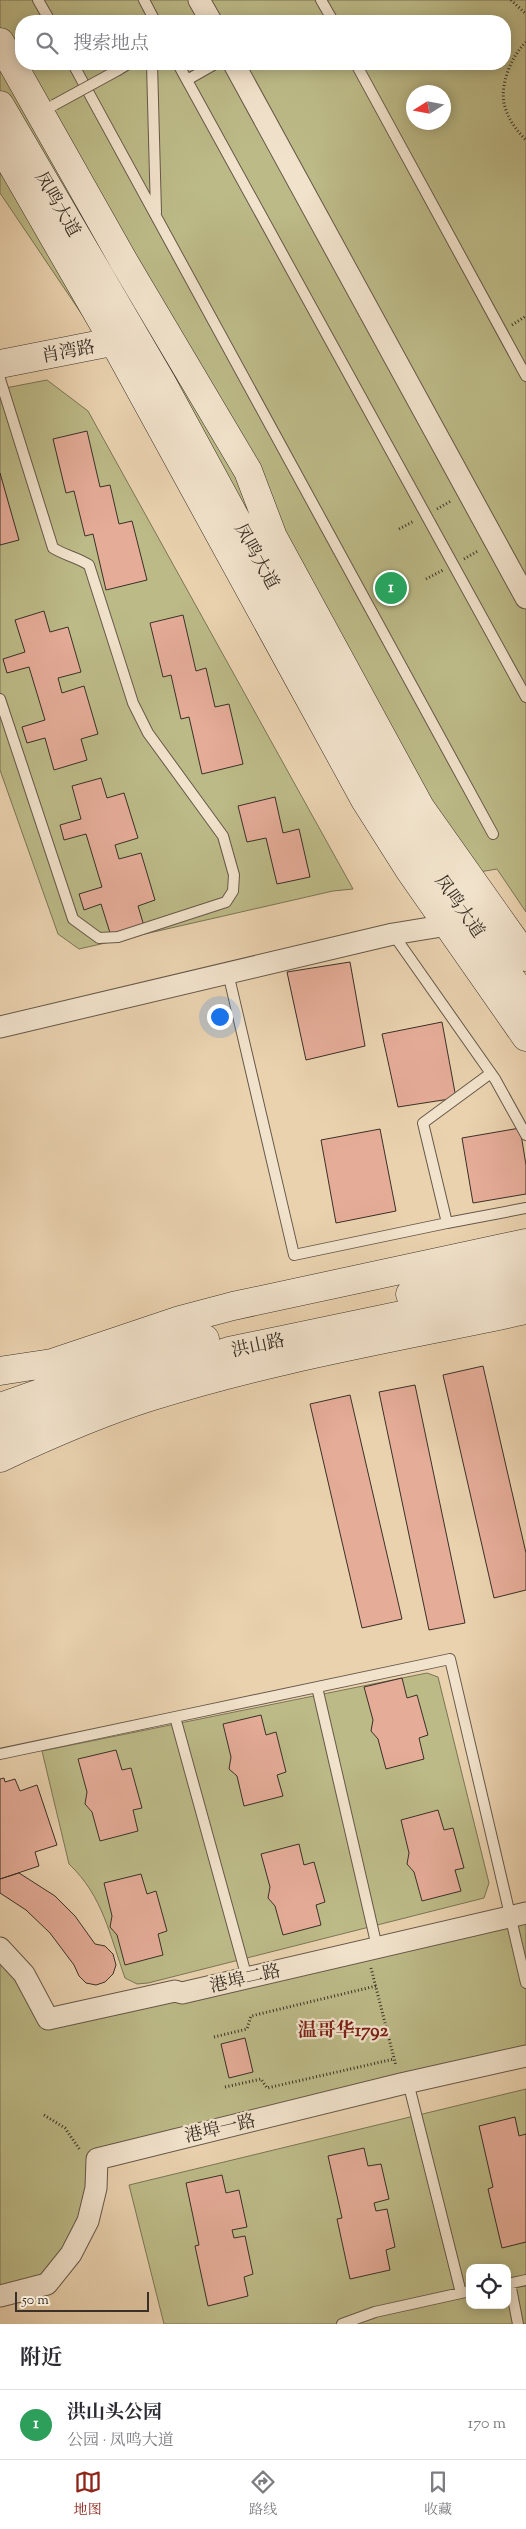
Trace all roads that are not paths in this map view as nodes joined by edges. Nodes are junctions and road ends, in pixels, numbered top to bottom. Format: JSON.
{"nodes":[{"id":1,"x":38,"y":0,"type":"edge"},
{"id":2,"x":199,"y":0,"type":"edge"},
{"id":3,"x":321,"y":0,"type":"edge"},
{"id":4,"x":147,"y":1,"type":"edge"},
{"id":5,"x":47,"y":15,"type":"edge"},
{"id":6,"x":153,"y":15,"type":"edge"},
{"id":7,"x":208,"y":15,"type":"edge"},
{"id":8,"x":330,"y":15,"type":"edge"},
{"id":9,"x":0,"y":42,"type":"edge"},
{"id":10,"x":15,"y":64,"type":"edge"},
{"id":11,"x":19,"y":70,"type":"edge"},
{"id":12,"x":76,"y":70,"type":"edge"},
{"id":13,"x":118,"y":70,"type":"edge"},
{"id":14,"x":152,"y":70,"type":"edge"},
{"id":15,"x":181,"y":70,"type":"edge"},
{"id":16,"x":204,"y":70,"type":"edge"},
{"id":17,"x":237,"y":70,"type":"edge"},
{"id":18,"x":359,"y":70,"type":"edge"},
{"id":19,"x":187,"y":80,"type":"junction"},
{"id":20,"x":0,"y":105,"type":"edge"},
{"id":21,"x":47,"y":110,"type":"junction"},
{"id":22,"x":0,"y":144,"type":"edge"},
{"id":23,"x":156,"y":216,"type":"junction"},
{"id":24,"x":125,"y":339,"type":"junction"},
{"id":25,"x":0,"y":364,"type":"edge"},
{"id":26,"x":526,"y":376,"type":"edge"},
{"id":27,"x":0,"y":379,"type":"edge"},
{"id":28,"x":526,"y":598,"type":"edge"},
{"id":29,"x":526,"y":697,"type":"edge"},
{"id":30,"x":0,"y":699,"type":"edge"},
{"id":31,"x":493,"y":834,"type":"dead end"},
{"id":32,"x":448,"y":925,"type":"junction"},
{"id":33,"x":393,"y":934,"type":"junction"},
{"id":34,"x":526,"y":957,"type":"edge"},
{"id":35,"x":228,"y":974,"type":"junction"},
{"id":36,"x":526,"y":1000,"type":"edge"},
{"id":37,"x":0,"y":1027,"type":"edge"},
{"id":38,"x":526,"y":1037,"type":"edge"},
{"id":39,"x":491,"y":1073,"type":"junction"},
{"id":40,"x":526,"y":1135,"type":"edge"},
{"id":41,"x":526,"y":1208,"type":"edge"},
{"id":42,"x":447,"y":1223,"type":"junction"},
{"id":43,"x":526,"y":1243,"type":"edge"},
{"id":44,"x":526,"y":1269,"type":"edge"},
{"id":45,"x":526,"y":1289,"type":"edge"},
{"id":46,"x":526,"y":1310,"type":"edge"},
{"id":47,"x":0,"y":1371,"type":"edge"},
{"id":48,"x":0,"y":1408,"type":"edge"},
{"id":49,"x":0,"y":1434,"type":"edge"},
{"id":50,"x":0,"y":1458,"type":"edge"},
{"id":51,"x":317,"y":1687,"type":"junction"},
{"id":52,"x":175,"y":1717,"type":"junction"},
{"id":53,"x":0,"y":1754,"type":"edge"},
{"id":54,"x":518,"y":1915,"type":"edge"},
{"id":55,"x":0,"y":1948,"type":"edge"},
{"id":56,"x":372,"y":1949,"type":"junction"},
{"id":57,"x":247,"y":1978,"type":"junction"},
{"id":58,"x":526,"y":1983,"type":"edge"},
{"id":59,"x":526,"y":2056,"type":"edge"},
{"id":60,"x":404,"y":2083,"type":"junction"},
{"id":61,"x":526,"y":2280,"type":"edge"},
{"id":62,"x":511,"y":2283,"type":"edge"},
{"id":63,"x":465,"y":2292,"type":"edge"},
{"id":64,"x":511,"y":2292,"type":"edge"},
{"id":65,"x":0,"y":2296,"type":"edge"},
{"id":66,"x":342,"y":2324,"type":"edge"},
{"id":67,"x":518,"y":2324,"type":"edge"}],
"edges":[{"from":1,"to":5,"type":"lane"},
{"from":2,"to":7,"type":"street"},
{"from":3,"to":8,"type":"lane"},
{"from":4,"to":6,"type":"lane"},
{"from":9,"to":10,"type":"street"},
{"from":11,"to":21,"type":"street"},
{"from":12,"to":23,"type":"lane"},
{"from":13,"to":21,"type":"lane","bridge":true},
{"from":14,"to":23,"type":"lane"},
{"from":15,"to":19,"type":"lane"},
{"from":16,"to":19,"type":"lane"},
{"from":17,"to":28,"type":"street"},
{"from":18,"to":26,"type":"lane"},
{"from":19,"to":29,"type":"lane"},
{"from":20,"to":24,"type":"street","name":"凤鸣大道"},
{"from":21,"to":34,"type":"street"},
{"from":22,"to":24,"type":"street","name":"凤鸣大道"},
{"from":23,"to":31,"type":"lane"},
{"from":24,"to":25,"type":"street","name":"肖湾路"},
{"from":24,"to":32,"type":"street","name":"凤鸣大道"},
{"from":24,"to":36,"type":"street","name":"凤鸣大道"},
{"from":27,"to":30,"type":"lane"},
{"from":32,"to":33,"type":"street"},
{"from":32,"to":38,"type":"street","name":"凤鸣大道"},
{"from":33,"to":35,"type":"street"},
{"from":33,"to":39,"type":"lane"},
{"from":35,"to":37,"type":"street"},
{"from":35,"to":42,"type":"lane"},
{"from":39,"to":40,"type":"lane"},
{"from":39,"to":42,"type":"lane"},
{"from":41,"to":42,"type":"lane"},
{"from":43,"to":47,"type":"street"},
{"from":44,"to":48,"type":"street","name":"洪山路"},
{"from":45,"to":49,"type":"street","name":"洪山路"},
{"from":46,"to":50,"type":"street"},
{"from":51,"to":52,"type":"lane"},
{"from":51,"to":54,"type":"lane"},
{"from":51,"to":56,"type":"lane"},
{"from":52,"to":53,"type":"lane"},
{"from":52,"to":57,"type":"lane"},
{"from":54,"to":56,"type":"street","name":"港埠二路"},
{"from":54,"to":58,"type":"lane"},
{"from":55,"to":57,"type":"street","name":"港埠二路"},
{"from":56,"to":57,"type":"street","name":"港埠二路"},
{"from":59,"to":60,"type":"street","name":"港埠一路"},
{"from":60,"to":63,"type":"lane"},
{"from":60,"to":65,"type":"street","name":"港埠一路"},
{"from":61,"to":62,"type":"lane"},
{"from":63,"to":66,"type":"lane"},
{"from":64,"to":67,"type":"lane"}]}
